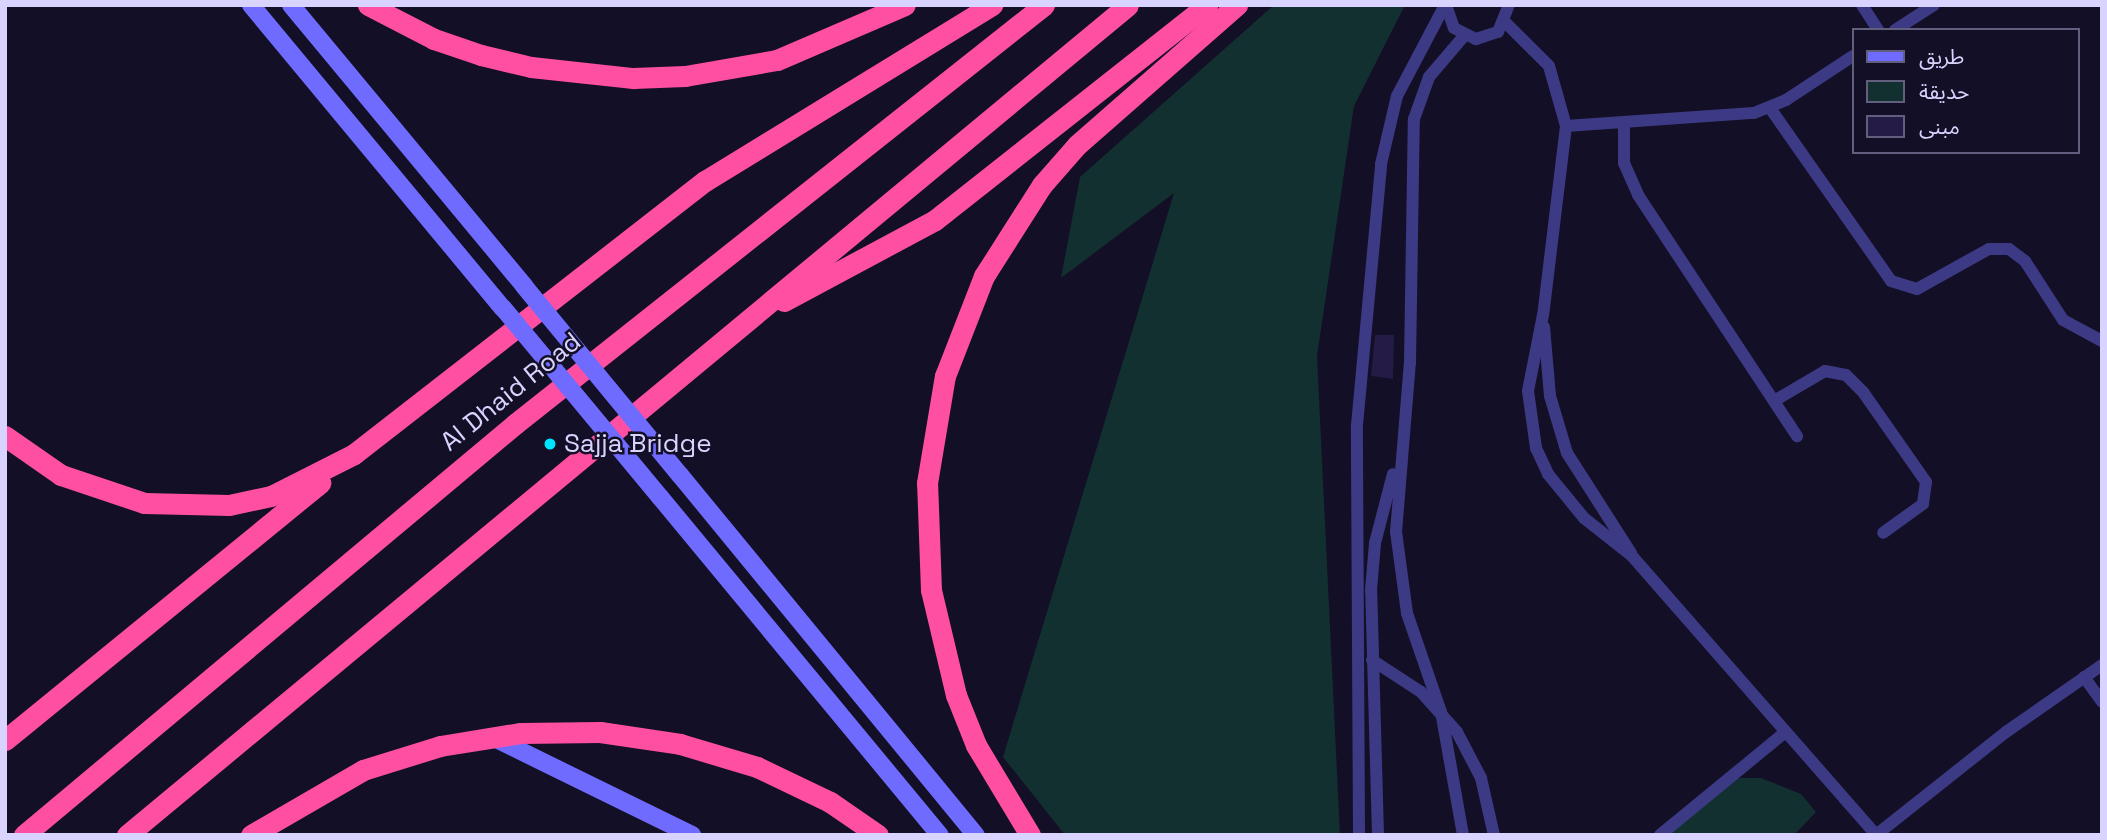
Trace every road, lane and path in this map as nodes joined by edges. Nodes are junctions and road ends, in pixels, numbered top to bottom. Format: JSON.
{"nodes":[{"id":1,"x":251,"y":5,"type":"edge"},
{"id":2,"x":291,"y":5,"type":"edge"},
{"id":3,"x":368,"y":5,"type":"edge"},
{"id":4,"x":905,"y":5,"type":"edge"},
{"id":5,"x":992,"y":5,"type":"edge"},
{"id":6,"x":1044,"y":5,"type":"edge"},
{"id":7,"x":1128,"y":5,"type":"edge"},
{"id":8,"x":1207,"y":5,"type":"edge"},
{"id":9,"x":1237,"y":5,"type":"edge"},
{"id":10,"x":1445,"y":5,"type":"edge"},
{"id":11,"x":1509,"y":5,"type":"edge"},
{"id":12,"x":1862,"y":5,"type":"edge"},
{"id":13,"x":1934,"y":5,"type":"edge"},
{"id":14,"x":1506,"y":22,"type":"junction"},
{"id":15,"x":1877,"y":28,"type":"edge"},
{"id":16,"x":1898,"y":28,"type":"edge"},
{"id":17,"x":1464,"y":36,"type":"junction"},
{"id":18,"x":1852,"y":58,"type":"edge"},
{"id":19,"x":1770,"y":108,"type":"junction"},
{"id":20,"x":1566,"y":125,"type":"junction"},
{"id":21,"x":1624,"y":126,"type":"junction"},
{"id":22,"x":1543,"y":315,"type":"junction"},
{"id":23,"x":753,"y":316,"type":"junction"},
{"id":24,"x":2102,"y":341,"type":"edge"},
{"id":25,"x":1774,"y":401,"type":"junction"},
{"id":26,"x":5,"y":436,"type":"edge"},
{"id":27,"x":1797,"y":436,"type":"dead end"},
{"id":28,"x":1400,"y":452,"type":"junction"},
{"id":29,"x":354,"y":454,"type":"junction"},
{"id":30,"x":1883,"y":533,"type":"dead end"},
{"id":31,"x":1632,"y":556,"type":"junction"},
{"id":32,"x":1357,"y":653,"type":"junction"},
{"id":33,"x":1376,"y":661,"type":"junction"},
{"id":34,"x":2102,"y":666,"type":"edge"},
{"id":35,"x":2084,"y":677,"type":"junction"},
{"id":36,"x":2102,"y":702,"type":"edge"},
{"id":37,"x":1441,"y":712,"type":"junction"},
{"id":38,"x":1783,"y":734,"type":"junction"},
{"id":39,"x":492,"y":737,"type":"junction"},
{"id":40,"x":5,"y":740,"type":"edge"},
{"id":41,"x":161,"y":807,"type":"junction"},
{"id":42,"x":24,"y":835,"type":"edge"},
{"id":43,"x":127,"y":835,"type":"edge"},
{"id":44,"x":140,"y":835,"type":"edge"},
{"id":45,"x":251,"y":835,"type":"edge"},
{"id":46,"x":692,"y":835,"type":"edge"},
{"id":47,"x":878,"y":835,"type":"edge"},
{"id":48,"x":940,"y":835,"type":"edge"},
{"id":49,"x":976,"y":835,"type":"edge"},
{"id":50,"x":1030,"y":835,"type":"edge"},
{"id":51,"x":1359,"y":835,"type":"edge"},
{"id":52,"x":1378,"y":835,"type":"edge"},
{"id":53,"x":1462,"y":835,"type":"edge"},
{"id":54,"x":1494,"y":835,"type":"edge"},
{"id":55,"x":1660,"y":835,"type":"edge"},
{"id":56,"x":1876,"y":835,"type":"edge"}],
"edges":[{"from":1,"to":48,"type":"main road","bridge":true},
{"from":2,"to":49,"type":"main road","bridge":true},
{"from":3,"to":4,"type":"highway"},
{"from":5,"to":29,"type":"highway"},
{"from":6,"to":42,"type":"highway","name":"Al Dhaid Road"},
{"from":7,"to":23,"type":"highway"},
{"from":8,"to":23,"type":"highway"},
{"from":9,"to":50,"type":"highway"},
{"from":10,"to":17,"type":"lane"},
{"from":10,"to":32,"type":"lane"},
{"from":11,"to":14,"type":"lane"},
{"from":12,"to":15,"type":"lane"},
{"from":13,"to":16,"type":"lane"},
{"from":14,"to":17,"type":"lane"},
{"from":14,"to":20,"type":"lane"},
{"from":17,"to":28,"type":"lane"},
{"from":18,"to":19,"type":"lane"},
{"from":19,"to":21,"type":"lane"},
{"from":19,"to":24,"type":"lane"},
{"from":20,"to":21,"type":"lane"},
{"from":20,"to":22,"type":"lane"},
{"from":21,"to":25,"type":"lane"},
{"from":22,"to":31,"type":"lane"},
{"from":22,"to":31,"type":"lane"},
{"from":23,"to":41,"type":"highway"},
{"from":25,"to":27,"type":"lane"},
{"from":25,"to":30,"type":"lane"},
{"from":26,"to":29,"type":"highway"},
{"from":28,"to":33,"type":"lane"},
{"from":28,"to":37,"type":"lane"},
{"from":29,"to":40,"type":"highway"},
{"from":31,"to":38,"type":"lane"},
{"from":32,"to":33,"type":"lane"},
{"from":32,"to":51,"type":"lane"},
{"from":33,"to":37,"type":"lane"},
{"from":33,"to":52,"type":"lane"},
{"from":34,"to":35,"type":"lane"},
{"from":35,"to":36,"type":"lane"},
{"from":35,"to":56,"type":"lane"},
{"from":37,"to":53,"type":"lane"},
{"from":37,"to":54,"type":"lane"},
{"from":38,"to":55,"type":"lane"},
{"from":38,"to":56,"type":"lane"},
{"from":39,"to":45,"type":"highway"},
{"from":39,"to":46,"type":"main road"},
{"from":39,"to":47,"type":"highway"},
{"from":41,"to":43,"type":"highway"},
{"from":41,"to":44,"type":"highway"}]}
